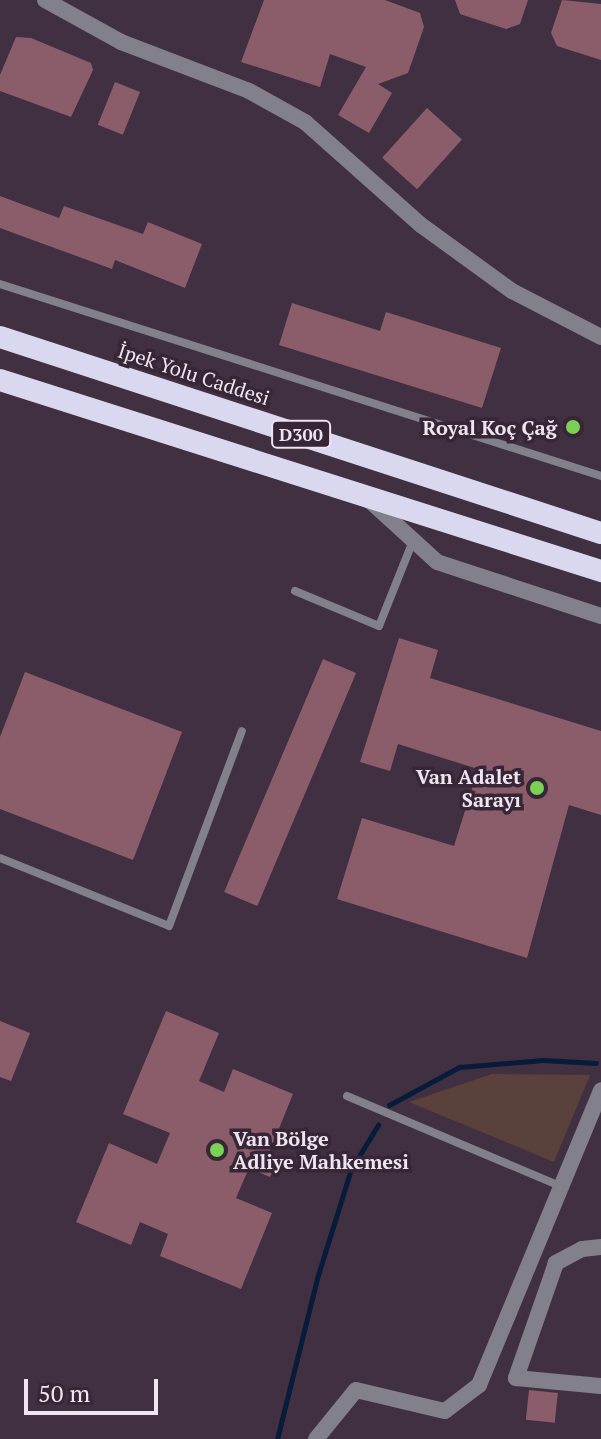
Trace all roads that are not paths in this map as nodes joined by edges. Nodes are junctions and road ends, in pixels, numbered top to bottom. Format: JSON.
{"nodes":[{"id":1,"x":45,"y":0,"type":"edge"},
{"id":2,"x":0,"y":284,"type":"edge"},
{"id":3,"x":0,"y":337,"type":"edge"},
{"id":4,"x":601,"y":337,"type":"edge"},
{"id":5,"x":0,"y":380,"type":"edge"},
{"id":6,"x":601,"y":476,"type":"edge"},
{"id":7,"x":367,"y":498,"type":"junction"},
{"id":8,"x":601,"y":533,"type":"edge"},
{"id":9,"x":413,"y":540,"type":"junction"},
{"id":10,"x":601,"y":571,"type":"edge"},
{"id":11,"x":295,"y":591,"type":"dead end"},
{"id":12,"x":601,"y":616,"type":"edge"},
{"id":13,"x":242,"y":731,"type":"dead end"},
{"id":14,"x":0,"y":858,"type":"edge"},
{"id":15,"x":601,"y":1090,"type":"edge"},
{"id":16,"x":347,"y":1096,"type":"dead end"},
{"id":17,"x":560,"y":1186,"type":"junction"},
{"id":18,"x":601,"y":1247,"type":"edge"},
{"id":19,"x":601,"y":1386,"type":"edge"},
{"id":20,"x":316,"y":1439,"type":"edge"}],
"edges":[{"from":1,"to":4,"type":"street"},
{"from":2,"to":6,"type":"lane"},
{"from":3,"to":8,"type":"highway","name":"İpek Yolu Caddesi","number":"D300"},
{"from":5,"to":7,"type":"highway","number":"D300"},
{"from":7,"to":9,"type":"street"},
{"from":7,"to":10,"type":"highway","number":"D300"},
{"from":9,"to":11,"type":"lane"},
{"from":9,"to":12,"type":"street"},
{"from":13,"to":14,"type":"lane"},
{"from":15,"to":17,"type":"street"},
{"from":16,"to":17,"type":"lane"},
{"from":17,"to":20,"type":"street"},
{"from":18,"to":19,"type":"street"}]}
